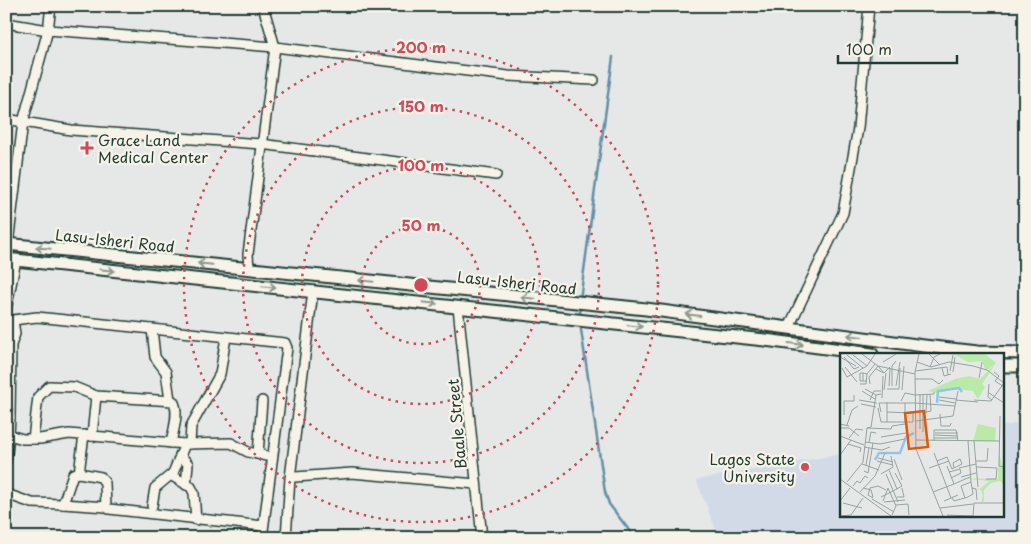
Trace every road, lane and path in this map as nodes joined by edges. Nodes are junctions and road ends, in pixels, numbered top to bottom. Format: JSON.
{"nodes":[{"id":1,"x":52,"y":6,"type":"edge"},
{"id":2,"x":263,"y":6,"type":"edge"},
{"id":3,"x":869,"y":6,"type":"edge"},
{"id":4,"x":6,"y":23,"type":"edge"},
{"id":5,"x":48,"y":30,"type":"junction"},
{"id":6,"x":275,"y":47,"type":"junction"},
{"id":7,"x":594,"y":80,"type":"dead end"},
{"id":8,"x":6,"y":119,"type":"edge"},
{"id":9,"x":23,"y":122,"type":"junction"},
{"id":10,"x":261,"y":144,"type":"junction"},
{"id":11,"x":496,"y":174,"type":"dead end"},
{"id":12,"x":7,"y":244,"type":"edge"},
{"id":13,"x":11,"y":259,"type":"edge"},
{"id":14,"x":249,"y":269,"type":"junction"},
{"id":15,"x":316,"y":292,"type":"junction"},
{"id":16,"x":458,"y":307,"type":"junction"},
{"id":17,"x":6,"y":310,"type":"edge"},
{"id":18,"x":6,"y":315,"type":"edge"},
{"id":19,"x":35,"y":317,"type":"junction"},
{"id":20,"x":789,"y":327,"type":"junction"},
{"id":21,"x":6,"y":328,"type":"edge"},
{"id":22,"x":152,"y":329,"type":"junction"},
{"id":23,"x":226,"y":337,"type":"junction"},
{"id":24,"x":863,"y":353,"type":"edge"},
{"id":25,"x":1025,"y":353,"type":"edge"},
{"id":26,"x":7,"y":354,"type":"edge"},
{"id":27,"x":6,"y":364,"type":"edge"},
{"id":28,"x":1004,"y":366,"type":"edge"},
{"id":29,"x":1025,"y":366,"type":"edge"},
{"id":30,"x":96,"y":396,"type":"junction"},
{"id":31,"x":170,"y":400,"type":"junction"},
{"id":32,"x":262,"y":401,"type":"dead end"},
{"id":33,"x":8,"y":417,"type":"edge"},
{"id":34,"x":9,"y":435,"type":"junction"},
{"id":35,"x":88,"y":436,"type":"junction"},
{"id":36,"x":33,"y":439,"type":"junction"},
{"id":37,"x":171,"y":443,"type":"junction"},
{"id":38,"x":188,"y":444,"type":"junction"},
{"id":39,"x":258,"y":454,"type":"junction"},
{"id":40,"x":180,"y":455,"type":"junction"},
{"id":41,"x":271,"y":456,"type":"junction"},
{"id":42,"x":6,"y":460,"type":"edge"},
{"id":43,"x":79,"y":473,"type":"junction"},
{"id":44,"x":174,"y":473,"type":"junction"},
{"id":45,"x":295,"y":478,"type":"junction"},
{"id":46,"x":476,"y":484,"type":"junction"},
{"id":47,"x":186,"y":485,"type":"junction"},
{"id":48,"x":6,"y":494,"type":"edge"},
{"id":49,"x":63,"y":504,"type":"junction"},
{"id":50,"x":106,"y":506,"type":"junction"},
{"id":51,"x":152,"y":506,"type":"dead end"},
{"id":52,"x":196,"y":520,"type":"junction"},
{"id":53,"x":263,"y":526,"type":"junction"},
{"id":54,"x":262,"y":538,"type":"edge"},
{"id":55,"x":286,"y":538,"type":"edge"},
{"id":56,"x":291,"y":538,"type":"edge"},
{"id":57,"x":482,"y":538,"type":"edge"}],
"edges":[{"from":1,"to":5,"type":"street"},
{"from":2,"to":6,"type":"street"},
{"from":3,"to":20,"type":"street"},
{"from":4,"to":5,"type":"street"},
{"from":5,"to":6,"type":"street"},
{"from":5,"to":9,"type":"street"},
{"from":6,"to":7,"type":"street"},
{"from":6,"to":10,"type":"street"},
{"from":8,"to":9,"type":"street"},
{"from":9,"to":10,"type":"street"},
{"from":9,"to":12,"type":"street"},
{"from":10,"to":11,"type":"street"},
{"from":10,"to":14,"type":"street"},
{"from":14,"to":12,"type":"main road","name":"Lasu-Isheri Road","one_way":true},
{"from":13,"to":15,"type":"main road","name":"Lasu-Isheri Road","one_way":true},
{"from":13,"to":17,"type":"street"},
{"from":20,"to":14,"type":"main road","name":"Lasu-Isheri Road","one_way":true},
{"from":15,"to":16,"type":"main road","name":"Lasu-Isheri Road","one_way":true},
{"from":15,"to":45,"type":"street"},
{"from":15,"to":55,"type":"street"},
{"from":16,"to":24,"type":"main road","name":"Lasu-Isheri Road","one_way":true},
{"from":16,"to":46,"type":"street","name":"Baale Street"},
{"from":18,"to":19,"type":"street"},
{"from":19,"to":22,"type":"street"},
{"from":19,"to":33,"type":"street"},
{"from":25,"to":20,"type":"main road","name":"Lasu-Isheri Road","one_way":true},
{"from":21,"to":26,"type":"street"},
{"from":22,"to":23,"type":"street"},
{"from":22,"to":31,"type":"street"},
{"from":23,"to":38,"type":"street"},
{"from":23,"to":41,"type":"street"},
{"from":26,"to":27,"type":"street"},
{"from":28,"to":29,"type":"main road"},
{"from":30,"to":31,"type":"street"},
{"from":30,"to":35,"type":"street"},
{"from":30,"to":36,"type":"street"},
{"from":31,"to":37,"type":"street"},
{"from":32,"to":39,"type":"street"},
{"from":33,"to":34,"type":"street"},
{"from":34,"to":36,"type":"street"},
{"from":34,"to":42,"type":"street"},
{"from":35,"to":36,"type":"street"},
{"from":35,"to":37,"type":"street"},
{"from":35,"to":43,"type":"street"},
{"from":37,"to":38,"type":"street"},
{"from":38,"to":39,"type":"street"},
{"from":38,"to":40,"type":"street"},
{"from":39,"to":41,"type":"street"},
{"from":40,"to":44,"type":"street"},
{"from":40,"to":47,"type":"street"},
{"from":41,"to":53,"type":"street"},
{"from":43,"to":49,"type":"street"},
{"from":43,"to":50,"type":"street"},
{"from":44,"to":47,"type":"street"},
{"from":44,"to":51,"type":"street"},
{"from":45,"to":46,"type":"street"},
{"from":45,"to":56,"type":"street"},
{"from":46,"to":57,"type":"street","name":"Baale Street"},
{"from":47,"to":52,"type":"street"},
{"from":48,"to":49,"type":"street"},
{"from":49,"to":50,"type":"street"},
{"from":50,"to":52,"type":"street"},
{"from":52,"to":53,"type":"street"},
{"from":53,"to":54,"type":"street"}]}
